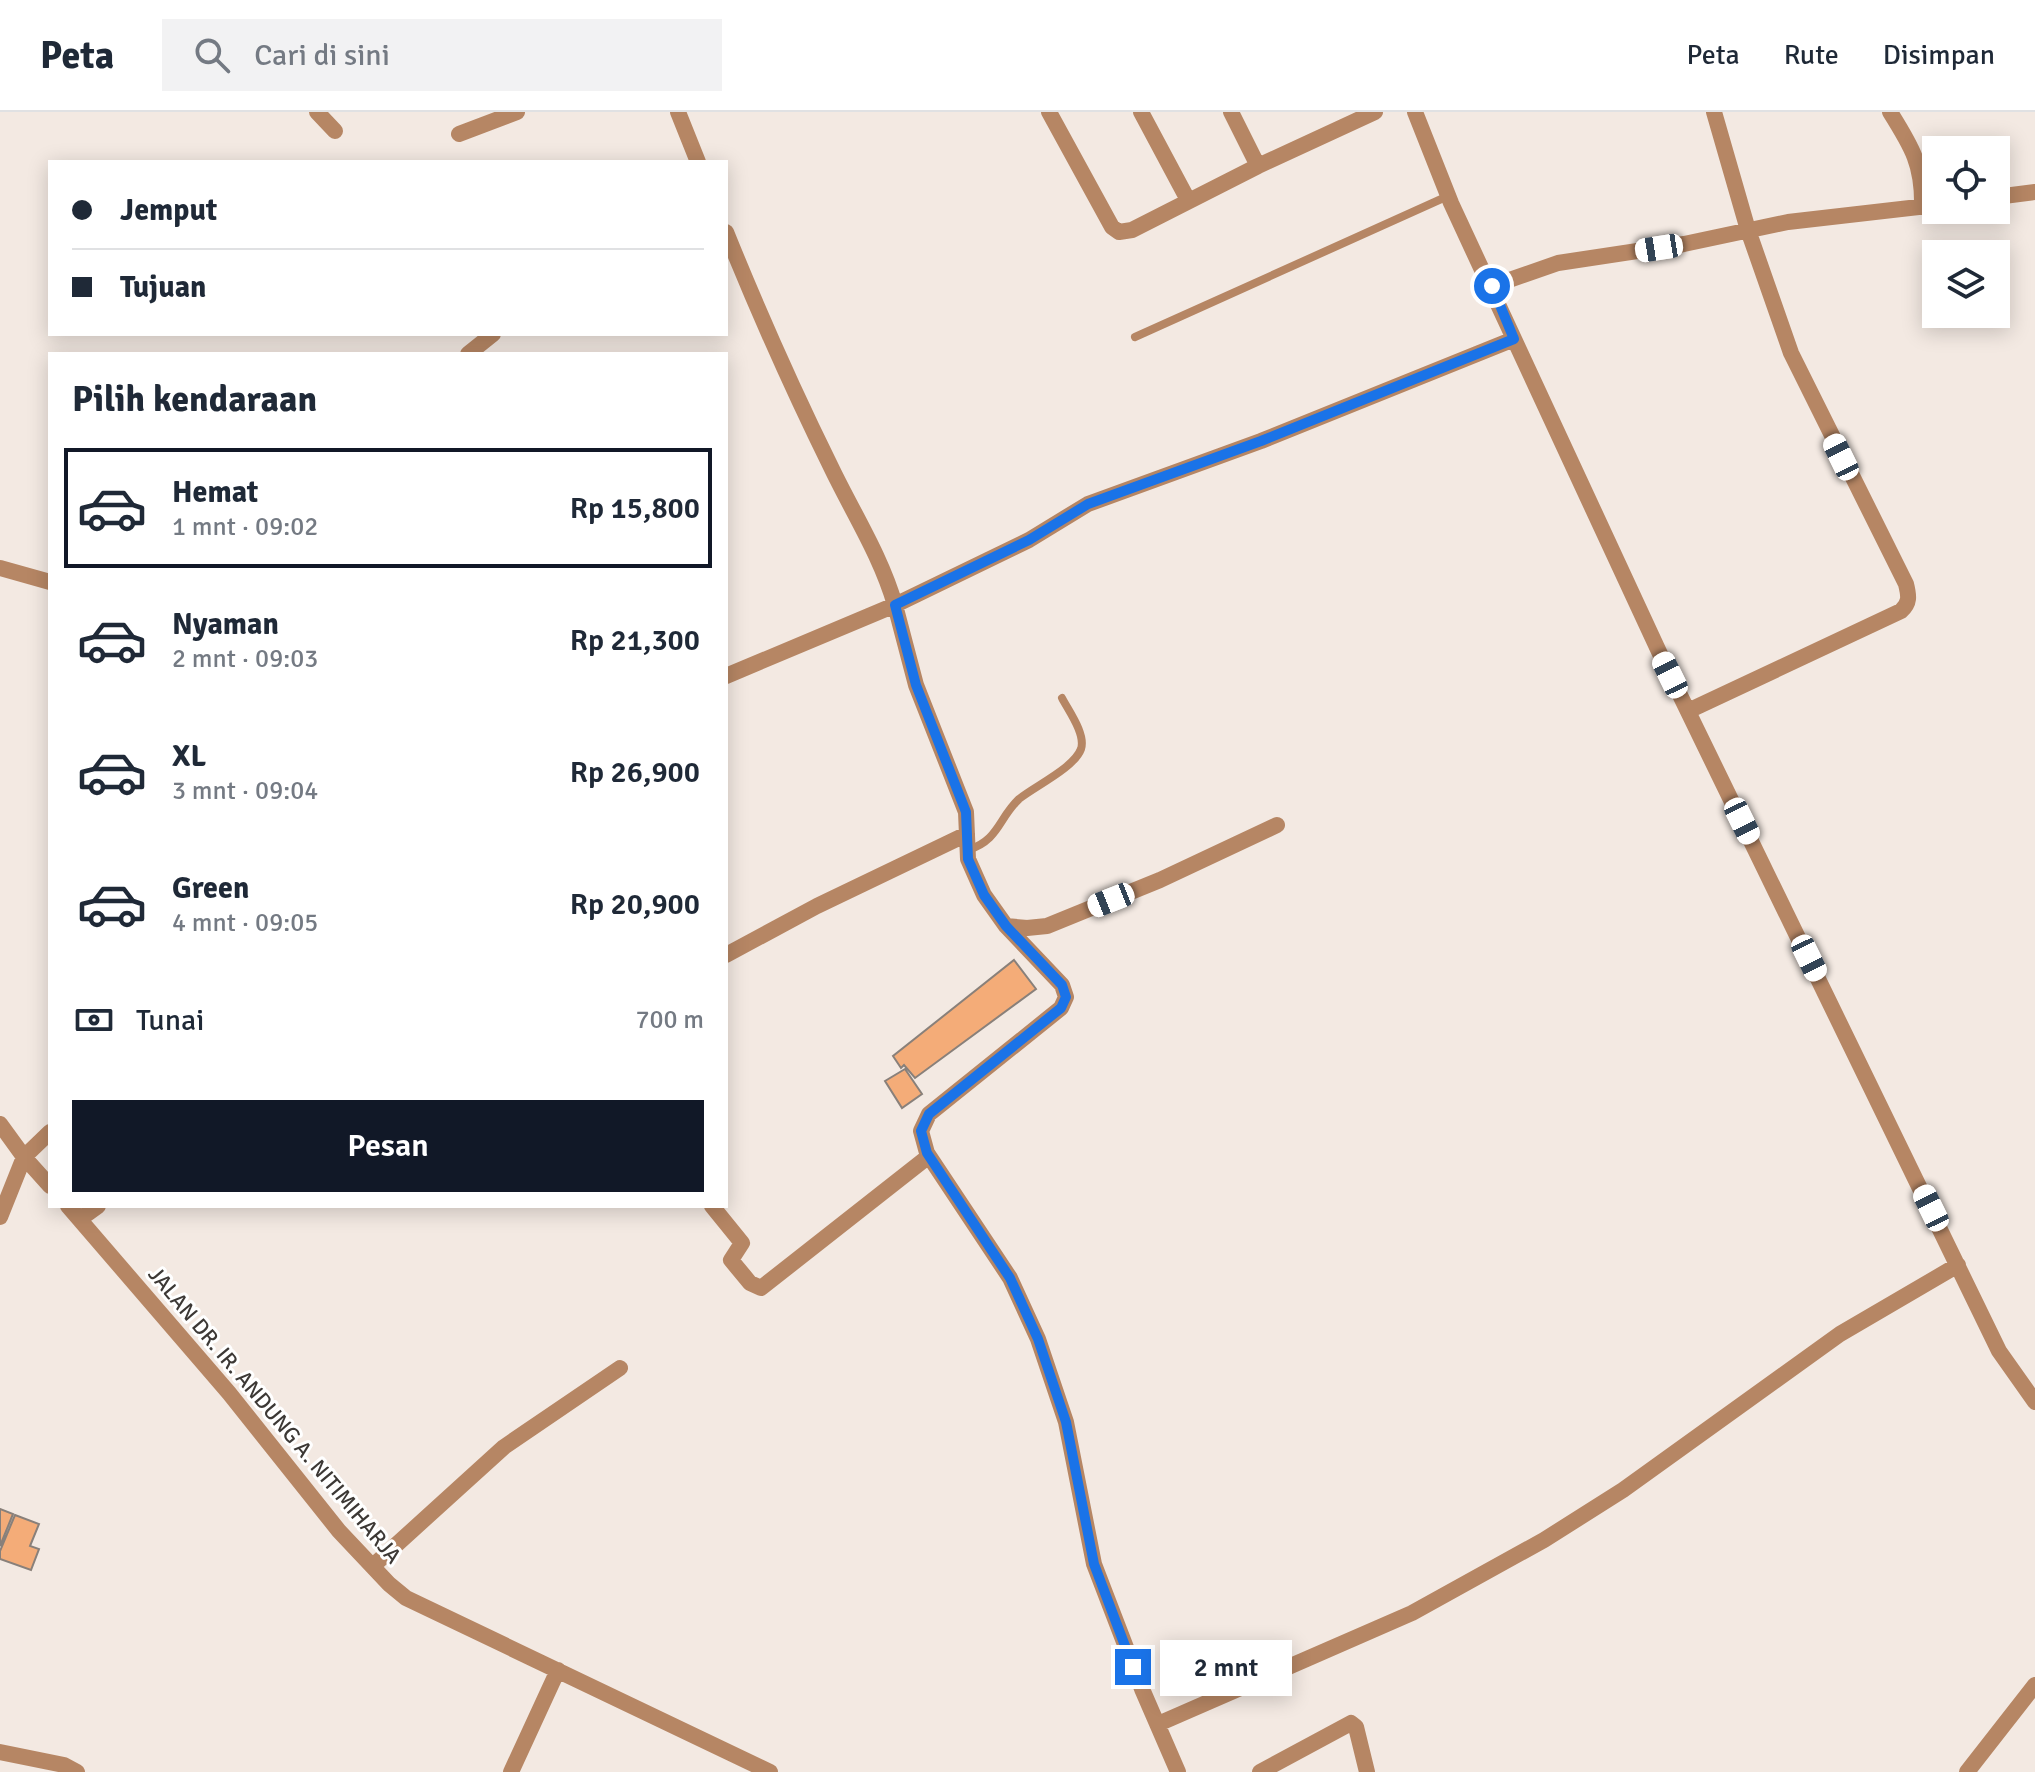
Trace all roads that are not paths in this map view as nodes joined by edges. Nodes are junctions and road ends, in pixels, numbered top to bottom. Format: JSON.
{"nodes":[{"id":1,"x":317,"y":112,"type":"edge"},
{"id":2,"x":517,"y":112,"type":"edge"},
{"id":3,"x":678,"y":112,"type":"edge"},
{"id":4,"x":1049,"y":112,"type":"edge"},
{"id":5,"x":1141,"y":112,"type":"edge"},
{"id":6,"x":1231,"y":112,"type":"edge"},
{"id":7,"x":1375,"y":112,"type":"edge"},
{"id":8,"x":1415,"y":112,"type":"edge"},
{"id":9,"x":1714,"y":112,"type":"edge"},
{"id":10,"x":1890,"y":112,"type":"edge"},
{"id":11,"x":335,"y":131,"type":"dead end"},
{"id":12,"x":459,"y":134,"type":"dead end"},
{"id":13,"x":697,"y":160,"type":"edge"},
{"id":14,"x":1258,"y":166,"type":"junction"},
{"id":15,"x":1922,"y":182,"type":"edge"},
{"id":16,"x":2035,"y":192,"type":"edge"},
{"id":17,"x":2010,"y":195,"type":"edge"},
{"id":18,"x":1449,"y":196,"type":"junction"},
{"id":19,"x":1188,"y":200,"type":"junction"},
{"id":20,"x":1922,"y":207,"type":"edge"},
{"id":21,"x":1748,"y":230,"type":"junction"},
{"id":22,"x":728,"y":237,"type":"edge"},
{"id":23,"x":1492,"y":286,"type":"junction"},
{"id":24,"x":490,"y":336,"type":"edge"},
{"id":25,"x":1135,"y":337,"type":"dead end"},
{"id":26,"x":1514,"y":339,"type":"junction"},
{"id":27,"x":470,"y":352,"type":"edge"},
{"id":28,"x":0,"y":568,"type":"edge"},
{"id":29,"x":48,"y":581,"type":"edge"},
{"id":30,"x":895,"y":605,"type":"junction"},
{"id":31,"x":728,"y":675,"type":"edge"},
{"id":32,"x":1062,"y":698,"type":"dead end"},
{"id":33,"x":1688,"y":711,"type":"junction"},
{"id":34,"x":1277,"y":825,"type":"dead end"},
{"id":35,"x":968,"y":842,"type":"junction"},
{"id":36,"x":1006,"y":926,"type":"junction"},
{"id":37,"x":728,"y":954,"type":"edge"},
{"id":38,"x":0,"y":1124,"type":"edge"},
{"id":39,"x":48,"y":1134,"type":"edge"},
{"id":40,"x":929,"y":1156,"type":"junction"},
{"id":41,"x":24,"y":1157,"type":"junction"},
{"id":42,"x":48,"y":1184,"type":"edge"},
{"id":43,"x":714,"y":1208,"type":"edge"},
{"id":44,"x":74,"y":1212,"type":"edge"},
{"id":45,"x":0,"y":1217,"type":"edge"},
{"id":46,"x":1958,"y":1265,"type":"junction"},
{"id":47,"x":620,"y":1368,"type":"dead end"},
{"id":48,"x":2035,"y":1402,"type":"edge"},
{"id":49,"x":374,"y":1565,"type":"junction"},
{"id":50,"x":558,"y":1670,"type":"junction"},
{"id":51,"x":2035,"y":1685,"type":"edge"},
{"id":52,"x":1158,"y":1724,"type":"junction"},
{"id":53,"x":0,"y":1752,"type":"edge"},
{"id":54,"x":77,"y":1772,"type":"edge"},
{"id":55,"x":511,"y":1772,"type":"edge"},
{"id":56,"x":770,"y":1772,"type":"edge"},
{"id":57,"x":1178,"y":1772,"type":"edge"},
{"id":58,"x":1260,"y":1772,"type":"edge"},
{"id":59,"x":1367,"y":1772,"type":"edge"},
{"id":60,"x":1967,"y":1772,"type":"edge"}],
"edges":[{"from":1,"to":11,"type":"street"},
{"from":2,"to":12,"type":"street"},
{"from":3,"to":13,"type":"street"},
{"from":4,"to":19,"type":"street"},
{"from":5,"to":19,"type":"street"},
{"from":6,"to":14,"type":"street"},
{"from":7,"to":14,"type":"street"},
{"from":8,"to":18,"type":"street"},
{"from":9,"to":21,"type":"street"},
{"from":10,"to":15,"type":"street"},
{"from":14,"to":19,"type":"street"},
{"from":16,"to":17,"type":"street"},
{"from":18,"to":23,"type":"street"},
{"from":18,"to":25,"type":"lane"},
{"from":20,"to":21,"type":"street"},
{"from":21,"to":23,"type":"street"},
{"from":21,"to":33,"type":"street"},
{"from":22,"to":30,"type":"street"},
{"from":23,"to":26,"type":"street"},
{"from":24,"to":27,"type":"street"},
{"from":26,"to":30,"type":"street"},
{"from":26,"to":33,"type":"street"},
{"from":28,"to":29,"type":"street"},
{"from":30,"to":31,"type":"street"},
{"from":30,"to":35,"type":"street"},
{"from":32,"to":35,"type":"lane"},
{"from":33,"to":46,"type":"street"},
{"from":34,"to":36,"type":"street"},
{"from":35,"to":36,"type":"street"},
{"from":35,"to":37,"type":"street"},
{"from":36,"to":40,"type":"street"},
{"from":38,"to":41,"type":"street"},
{"from":39,"to":41,"type":"street"},
{"from":40,"to":43,"type":"street"},
{"from":40,"to":52,"type":"street"},
{"from":41,"to":42,"type":"street"},
{"from":41,"to":45,"type":"street"},
{"from":44,"to":49,"type":"street","name":"JALAN DR. IR. ANDUNG A. NITIMIHARJA"},
{"from":46,"to":48,"type":"street"},
{"from":46,"to":52,"type":"street"},
{"from":47,"to":49,"type":"street"},
{"from":49,"to":50,"type":"street","name":"JALAN DR. IR. ANDUNG A. NITIMIHARJA"},
{"from":50,"to":55,"type":"street"},
{"from":50,"to":56,"type":"street","name":"JALAN DR. IR. ANDUNG A. NITIMIHARJA"},
{"from":51,"to":60,"type":"street"},
{"from":52,"to":57,"type":"street"},
{"from":53,"to":54,"type":"street"},
{"from":58,"to":59,"type":"street"}]}
